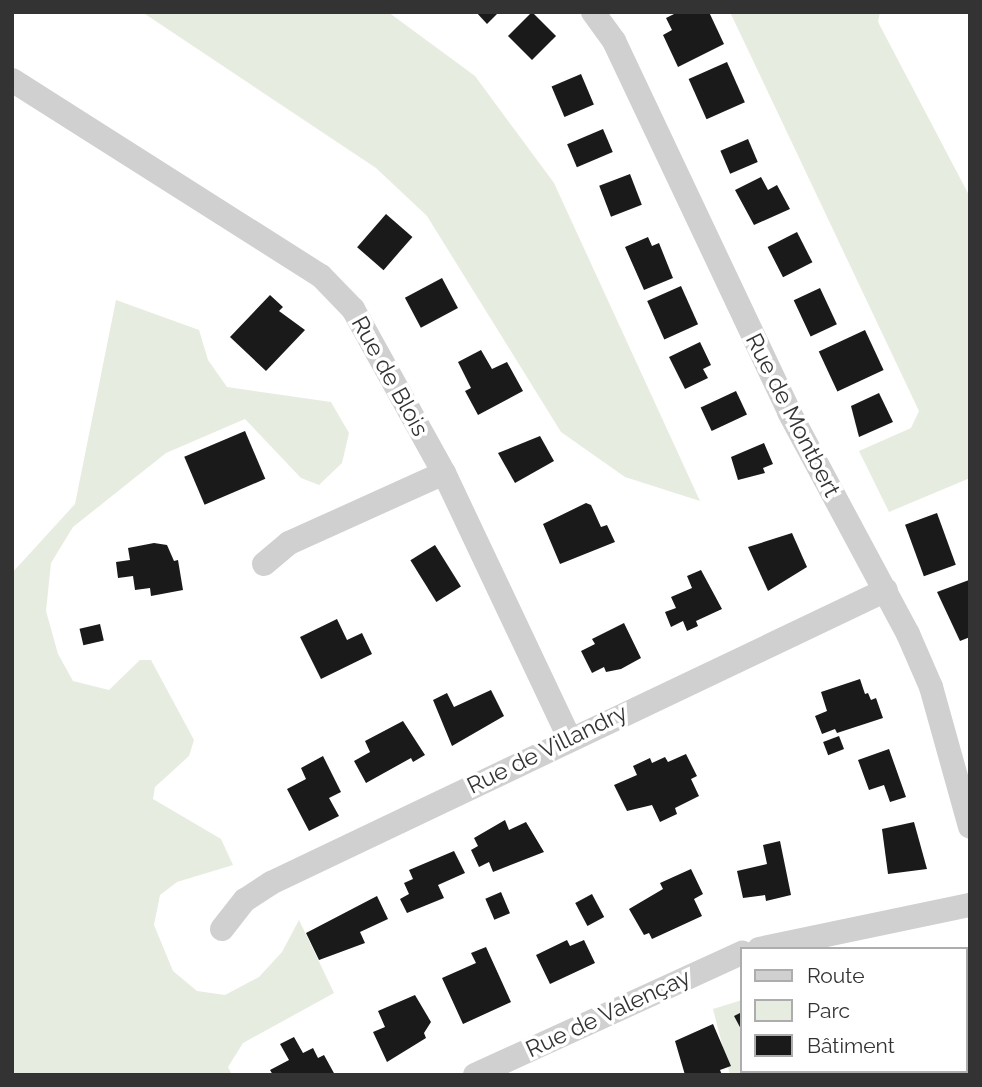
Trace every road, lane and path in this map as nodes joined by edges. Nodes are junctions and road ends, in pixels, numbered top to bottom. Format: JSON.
{"nodes":[{"id":1,"x":593,"y":12,"type":"edge"},
{"id":2,"x":12,"y":80,"type":"edge"},
{"id":3,"x":444,"y":473,"type":"junction"},
{"id":4,"x":264,"y":564,"type":"dead end"},
{"id":5,"x":887,"y":590,"type":"junction"},
{"id":6,"x":569,"y":738,"type":"junction"},
{"id":7,"x":970,"y":827,"type":"edge"},
{"id":8,"x":970,"y":905,"type":"edge"},
{"id":9,"x":222,"y":929,"type":"dead end"},
{"id":10,"x":769,"y":947,"type":"edge"},
{"id":11,"x":740,"y":954,"type":"edge"},
{"id":12,"x":475,"y":1075,"type":"edge"}],
"edges":[{"from":1,"to":5,"type":"street","name":"Rue de Montbert"},
{"from":2,"to":3,"type":"street","name":"Rue de Blois"},
{"from":3,"to":4,"type":"street"},
{"from":3,"to":6,"type":"street","name":"Rue de Blois"},
{"from":5,"to":6,"type":"street","name":"Rue de Villandry"},
{"from":5,"to":7,"type":"street","name":"Rue de Montbert"},
{"from":6,"to":9,"type":"street","name":"Rue de Villandry"},
{"from":8,"to":10,"type":"street"},
{"from":11,"to":12,"type":"street","name":"Rue de Valençay"}]}
